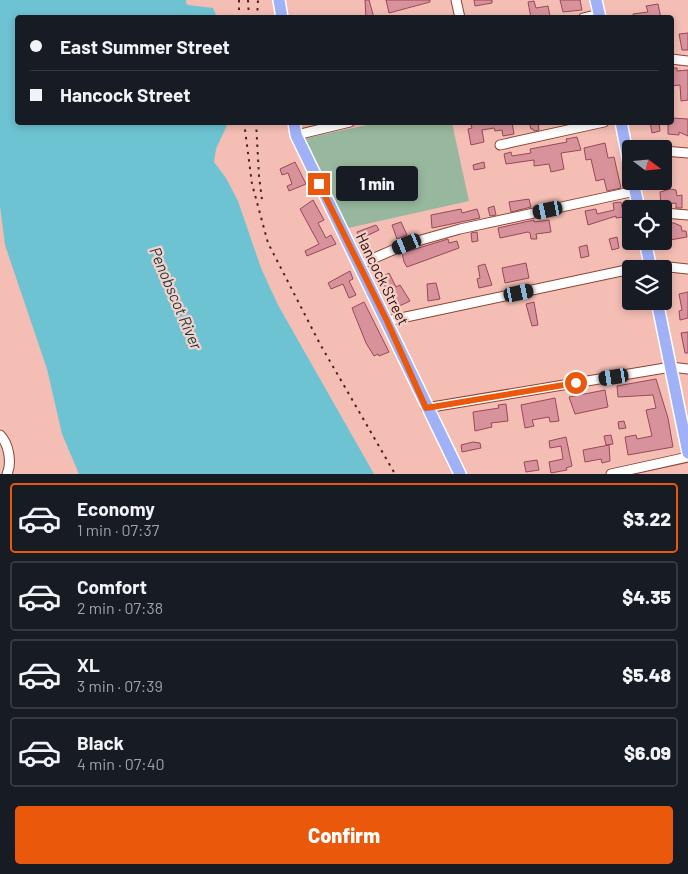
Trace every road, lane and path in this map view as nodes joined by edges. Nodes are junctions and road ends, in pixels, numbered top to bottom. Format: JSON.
{"nodes":[{"id":1,"x":279,"y":0,"type":"edge"},
{"id":2,"x":456,"y":0,"type":"edge"},
{"id":3,"x":596,"y":0,"type":"edge"},
{"id":4,"x":282,"y":15,"type":"edge"},
{"id":5,"x":459,"y":15,"type":"edge"},
{"id":6,"x":599,"y":15,"type":"edge"},
{"id":7,"x":674,"y":59,"type":"edge"},
{"id":8,"x":688,"y":61,"type":"edge"},
{"id":9,"x":294,"y":125,"type":"edge"},
{"id":10,"x":338,"y":125,"type":"edge"},
{"id":11,"x":591,"y":125,"type":"edge"},
{"id":12,"x":622,"y":125,"type":"edge"},
{"id":13,"x":296,"y":135,"type":"junction"},
{"id":14,"x":625,"y":140,"type":"edge"},
{"id":15,"x":500,"y":146,"type":"dead end"},
{"id":16,"x":672,"y":152,"type":"edge"},
{"id":17,"x":688,"y":153,"type":"edge"},
{"id":18,"x":622,"y":189,"type":"edge"},
{"id":19,"x":672,"y":214,"type":"edge"},
{"id":20,"x":688,"y":215,"type":"edge"},
{"id":21,"x":358,"y":265,"type":"junction"},
{"id":22,"x":672,"y":268,"type":"edge"},
{"id":23,"x":688,"y":269,"type":"edge"},
{"id":24,"x":622,"y":271,"type":"edge"},
{"id":25,"x":659,"y":310,"type":"edge"},
{"id":26,"x":387,"y":321,"type":"junction"},
{"id":27,"x":670,"y":367,"type":"junction"},
{"id":28,"x":688,"y":369,"type":"edge"},
{"id":29,"x":426,"y":408,"type":"junction"},
{"id":30,"x":0,"y":436,"type":"edge"},
{"id":31,"x":688,"y":454,"type":"edge"},
{"id":32,"x":688,"y":457,"type":"edge"},
{"id":33,"x":7,"y":474,"type":"edge"},
{"id":34,"x":460,"y":474,"type":"edge"},
{"id":35,"x":611,"y":474,"type":"edge"}],
"edges":[{"from":1,"to":4,"type":"main road"},
{"from":2,"to":5,"type":"street"},
{"from":3,"to":6,"type":"main road"},
{"from":7,"to":8,"type":"street"},
{"from":9,"to":13,"type":"main road","name":"Hancock Street"},
{"from":10,"to":13,"type":"street"},
{"from":11,"to":15,"type":"street"},
{"from":12,"to":14,"type":"main road"},
{"from":13,"to":21,"type":"main road","name":"Hancock Street"},
{"from":16,"to":17,"type":"street"},
{"from":18,"to":21,"type":"street"},
{"from":19,"to":20,"type":"street"},
{"from":21,"to":26,"type":"main road","name":"Hancock Street"},
{"from":22,"to":23,"type":"street"},
{"from":24,"to":26,"type":"street"},
{"from":25,"to":27,"type":"main road"},
{"from":26,"to":29,"type":"main road","name":"Hancock Street"},
{"from":27,"to":28,"type":"street"},
{"from":27,"to":29,"type":"street"},
{"from":27,"to":31,"type":"main road"},
{"from":29,"to":34,"type":"main road","name":"Hancock Street"},
{"from":30,"to":33,"type":"street"},
{"from":32,"to":35,"type":"street"}]}
